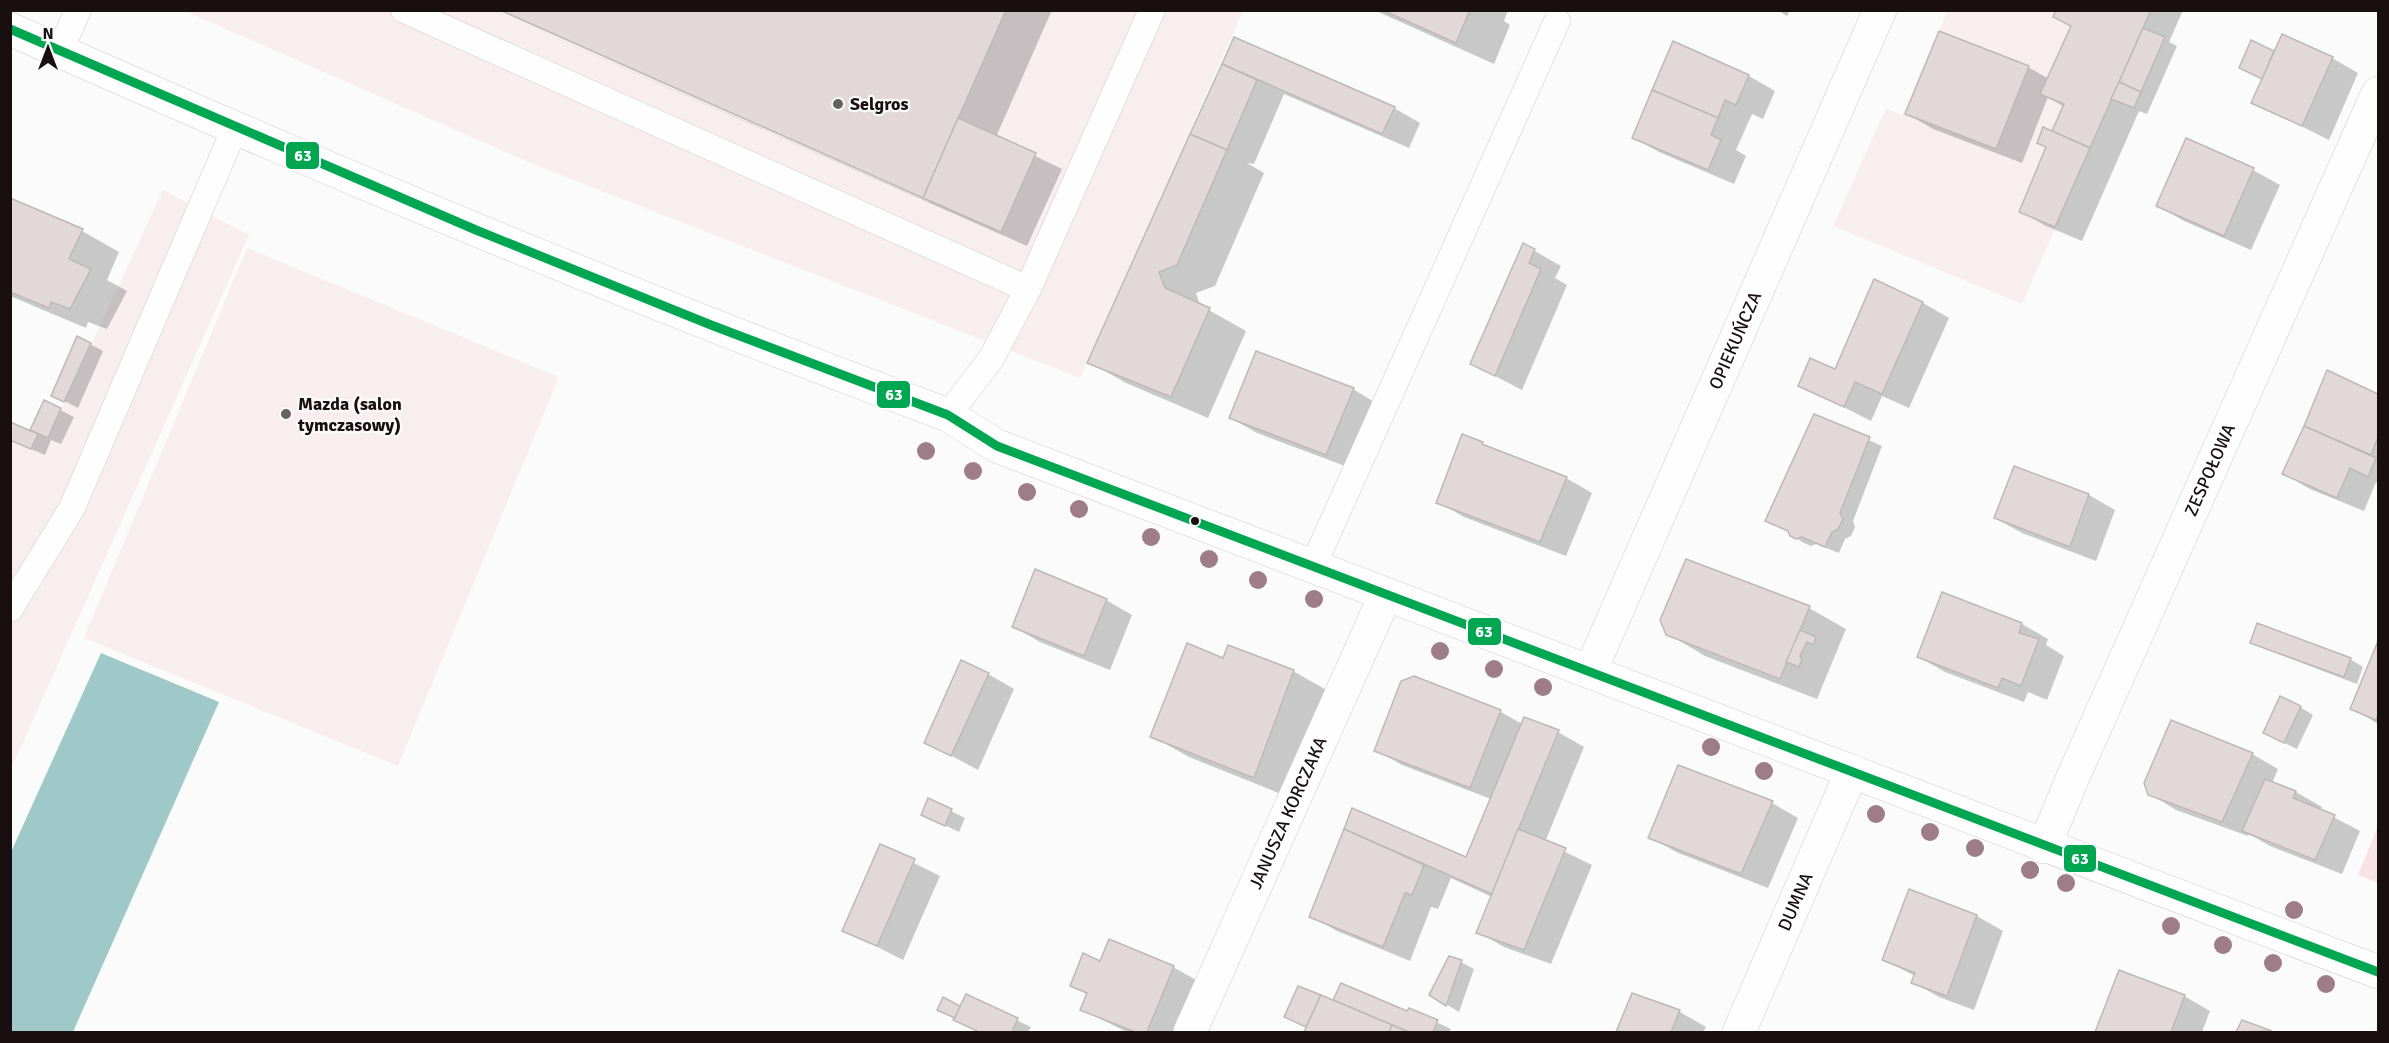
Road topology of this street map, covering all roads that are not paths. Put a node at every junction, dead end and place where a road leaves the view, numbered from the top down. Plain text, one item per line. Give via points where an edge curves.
1 (78, 10) edge
2 (404, 10) edge
3 (1152, 10) edge
4 (1880, 10) edge
5 (1557, 21) dead end
6 (10, 29) edge
7 (60, 51) junction
8 (2379, 93) edge
9 (235, 128) junction
10 (1028, 289) junction
11 (948, 415) junction
12 (1314, 566) junction
13 (1386, 594) junction
14 (10, 609) edge
15 (1590, 672) junction
16 (1852, 771) junction
17 (2044, 847) junction
18 (2379, 972) edge
19 (1190, 1032) edge
20 (1739, 1032) edge

1 - 7 lane
2 - 10 lane
3 - 10 lane
4 - 15 street, OPIEKUŃCZA
5 - 12 lane
6 - 7 street
7 - 9 street
8 - 17 street, ZESPOŁOWA
9 - 11 street via 482,233
9 - 14 lane via 72,508
10 - 11 lane via 991,359
11 - 12 street via 997,446
12 - 13 street
13 - 15 street
13 - 19 street, JANUSZA KORCZAKA
15 - 16 street
16 - 17 street
16 - 20 street, DUMNA
17 - 18 street

